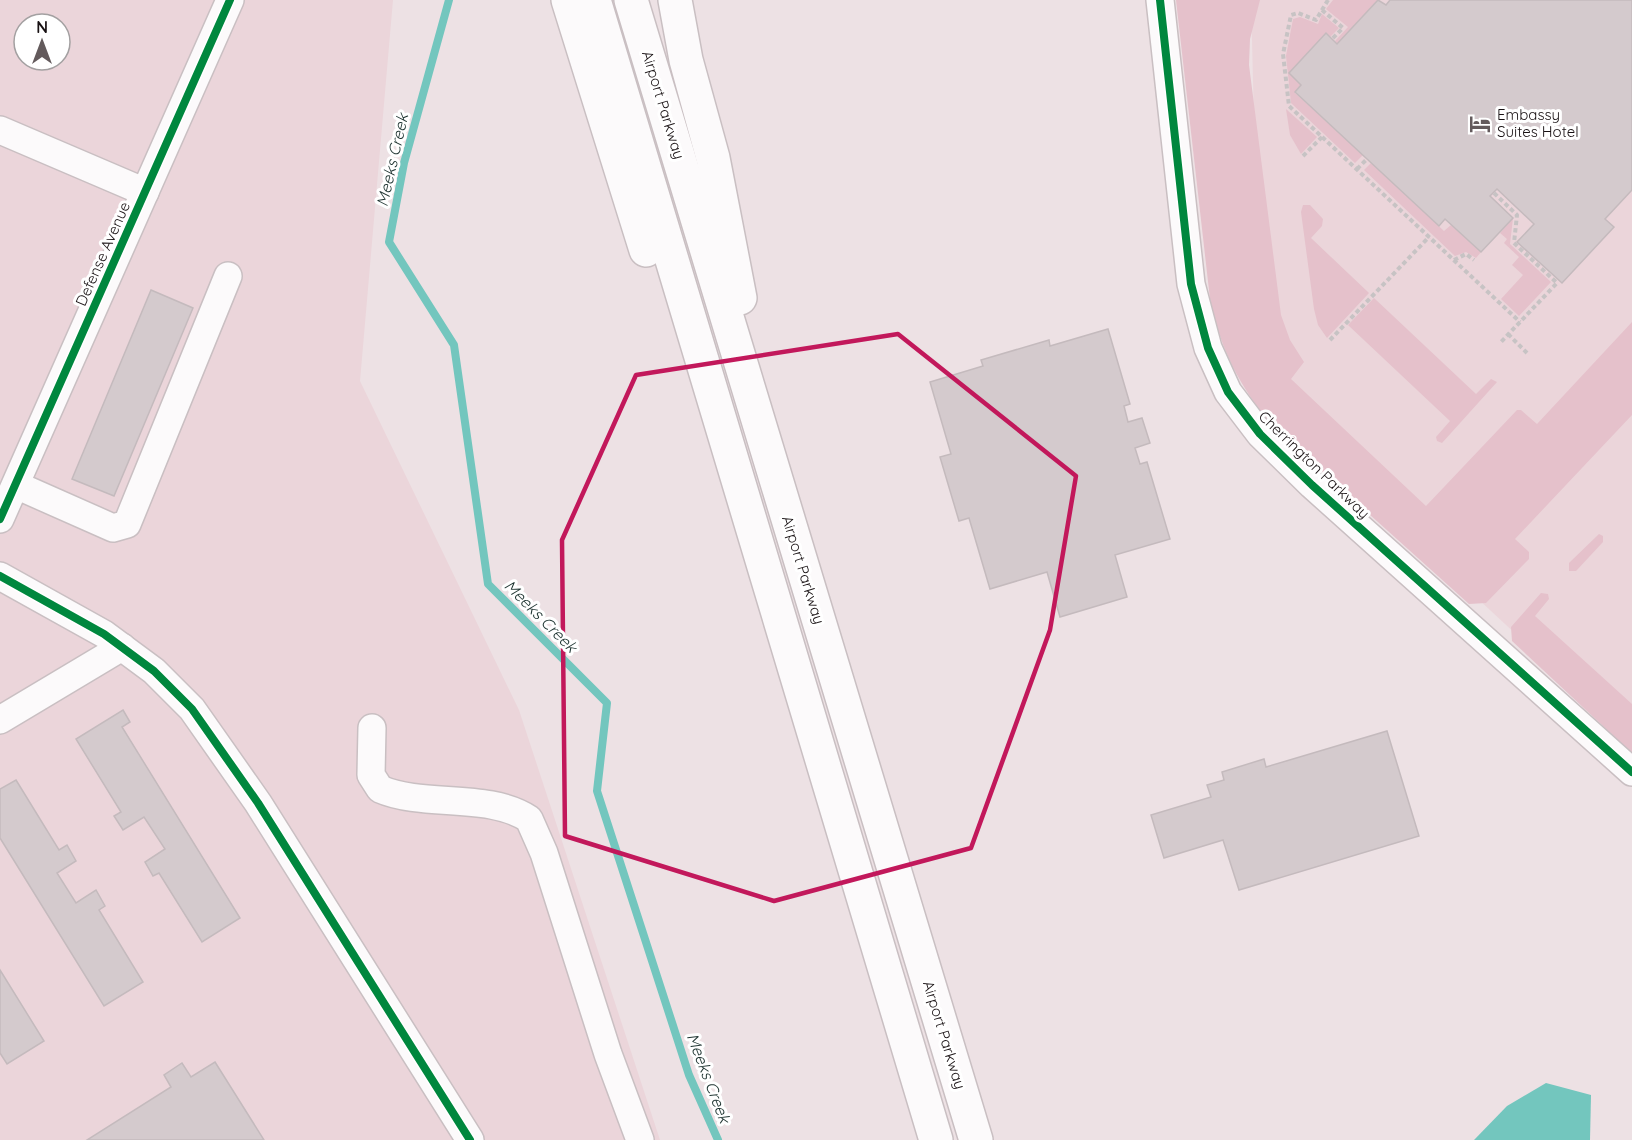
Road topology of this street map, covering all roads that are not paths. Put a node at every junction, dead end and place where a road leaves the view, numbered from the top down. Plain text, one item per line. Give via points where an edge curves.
1 (230, 0) edge
2 (568, 0) edge
3 (594, 0) edge
4 (631, 0) edge
5 (675, 0) edge
6 (1160, 0) edge
7 (0, 130) edge
8 (145, 192) junction
9 (228, 276) dead end
10 (775, 476) junction
11 (16, 485) junction
12 (0, 519) edge
13 (0, 576) edge
14 (122, 647) junction
15 (0, 720) edge
16 (372, 728) dead end
17 (1632, 772) edge
18 (901, 1020) junction
19 (470, 1140) edge
20 (640, 1140) edge
21 (936, 1140) edge
22 (976, 1140) edge

1 - 8 street, Defense Avenue
2 - 18 highway via 630,202
3 - 18 highway
4 - 10 highway, Airport Parkway
5 - 10 highway via 686,60 713,158
6 - 17 street, Cherrington Parkway via 1191,284 1208,348 1228,392 1260,434 1312,485
7 - 8 street
8 - 11 street, Defense Avenue
9 - 11 street via 127,524 112,528
10 - 22 highway, Airport Parkway
11 - 12 street, Defense Avenue
13 - 14 street
14 - 15 street
14 - 19 street via 177,692 209,730
16 - 20 street via 370,776 380,789 411,797 505,808 529,819 544,853 608,1054
18 - 21 highway

